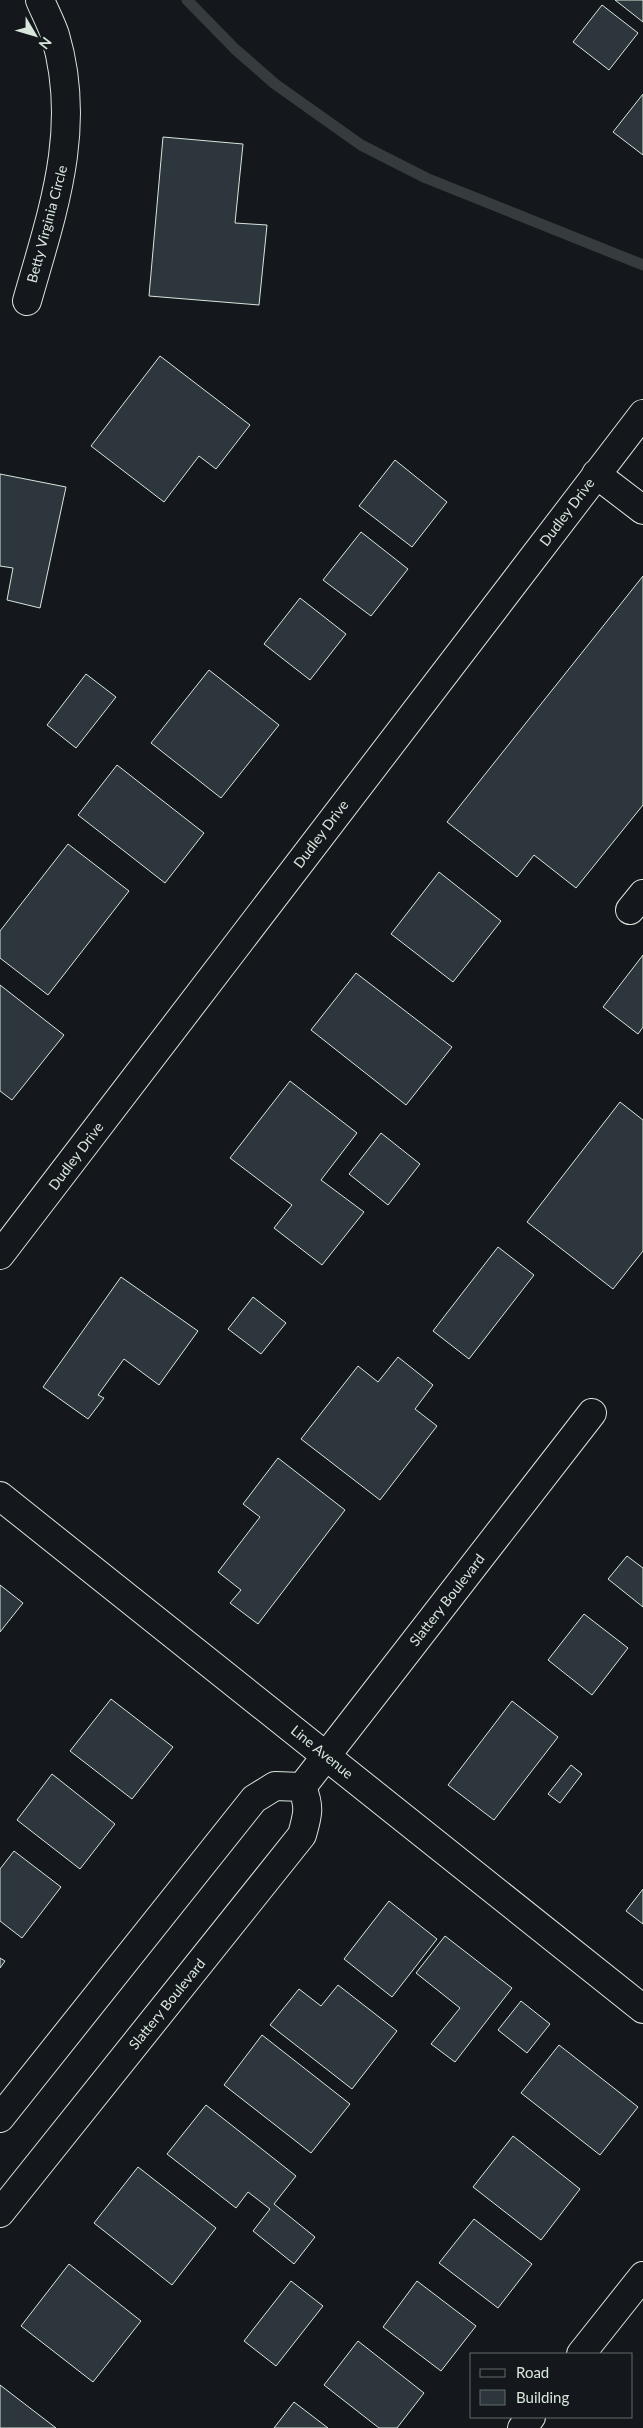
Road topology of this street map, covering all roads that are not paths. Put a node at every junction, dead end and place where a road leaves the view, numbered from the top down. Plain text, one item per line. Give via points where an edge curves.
1 (40, 0) edge
2 (26, 302) dead end
3 (643, 414) edge
4 (596, 474) junction
5 (643, 510) edge
6 (0, 1255) edge
7 (592, 1413) dead end
8 (0, 1496) edge
9 (326, 1755) junction
10 (302, 1786) junction
11 (643, 2009) edge
12 (0, 2118) edge
13 (0, 2212) edge
14 (643, 2276) edge
15 (582, 2353) edge
16 (530, 2418) edge
17 (522, 2428) edge

1 - 2 street, Betty Virginia Circle via 55,36 66,96 64,160
3 - 4 street, Dudley Drive
4 - 5 street
4 - 6 street, Dudley Drive
7 - 9 street, Slattery Boulevard
8 - 9 street, Line Avenue
9 - 10 street, Slattery Boulevard
9 - 11 street, Line Avenue
10 - 12 street via 275,1786 254,1799
10 - 13 street, Slattery Boulevard via 309,1811 302,1835
14 - 15 street
16 - 17 street

